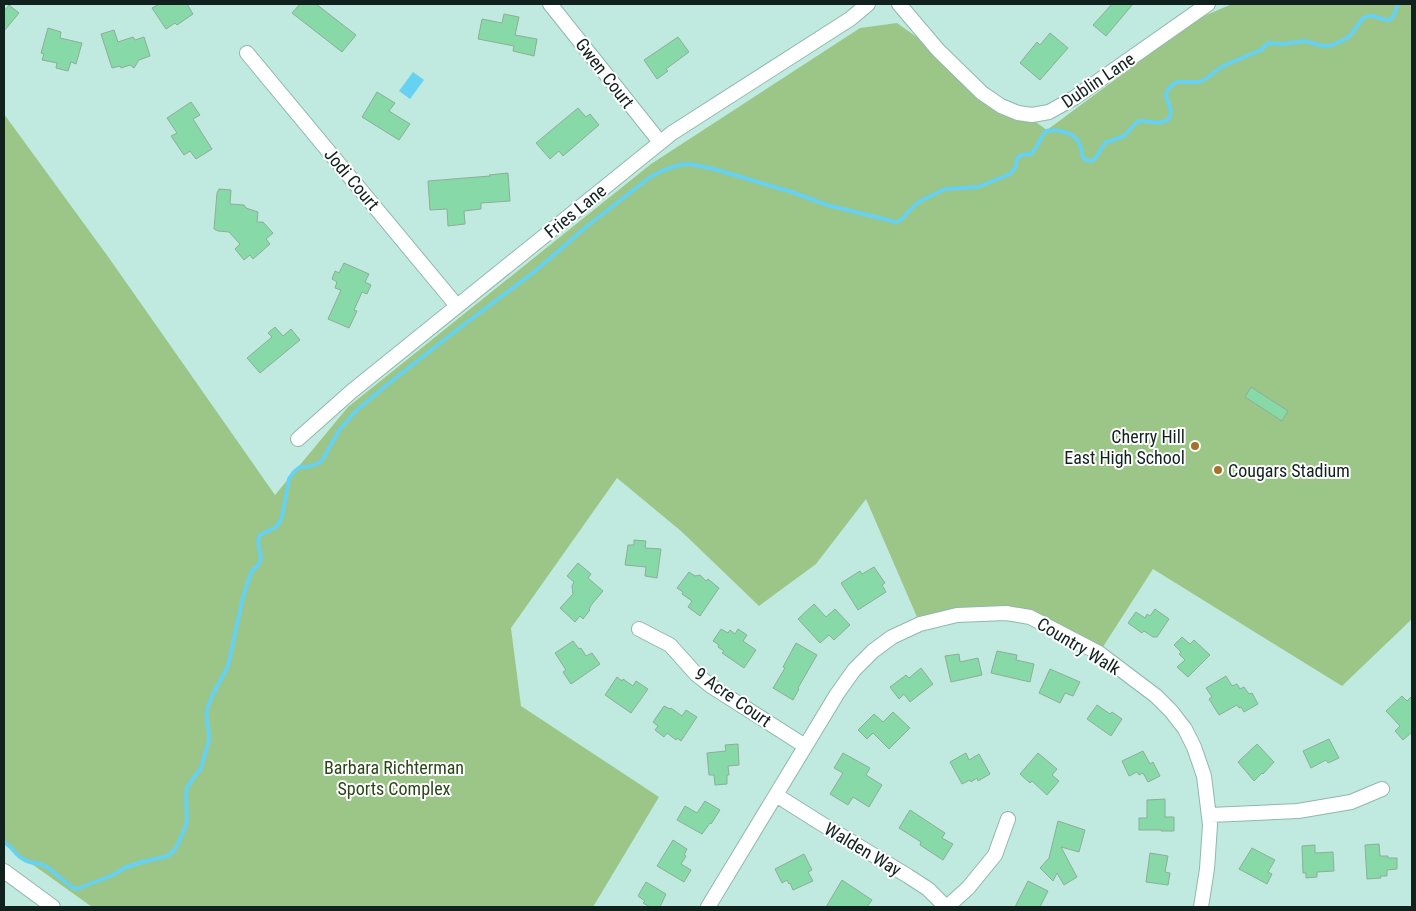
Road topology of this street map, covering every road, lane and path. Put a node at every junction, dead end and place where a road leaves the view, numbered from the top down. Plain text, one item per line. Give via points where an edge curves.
1 (550, 4) edge
2 (868, 4) edge
3 (899, 4) edge
4 (1208, 4) edge
5 (247, 52) dead end
6 (660, 142) junction
7 (457, 306) junction
8 (298, 440) dead end
9 (639, 629) dead end
10 (805, 746) junction
11 (1382, 789) dead end
12 (776, 795) junction
13 (1210, 816) junction
14 (1008, 820) dead end
15 (4, 871) edge
16 (53, 907) edge
17 (708, 907) edge
18 (947, 907) edge
19 (1201, 907) edge

1 - 6 street, Gwen Court
2 - 6 street, Fries Lane via 850,19
3 - 4 street, Dublin Lane via 938,50 982,93 1001,106 1032,115 1049,112 1074,98
5 - 7 street, Jodi Court
6 - 7 street, Fries Lane
7 - 8 street, Fries Lane
9 - 10 street, 9 Acre Court via 670,645 711,686
10 - 12 street, Country Walk
10 - 13 street, Country Walk via 854,670 892,637 920,624 957,615 1030,617 1099,653 1171,711 1194,747 1204,776
11 - 13 street via 1350,802 1298,811
12 - 17 street, Country Walk
12 - 18 street, Walden Way via 928,889
13 - 19 street, Country Walk
14 - 18 street via 995,855 968,888
15 - 16 street

